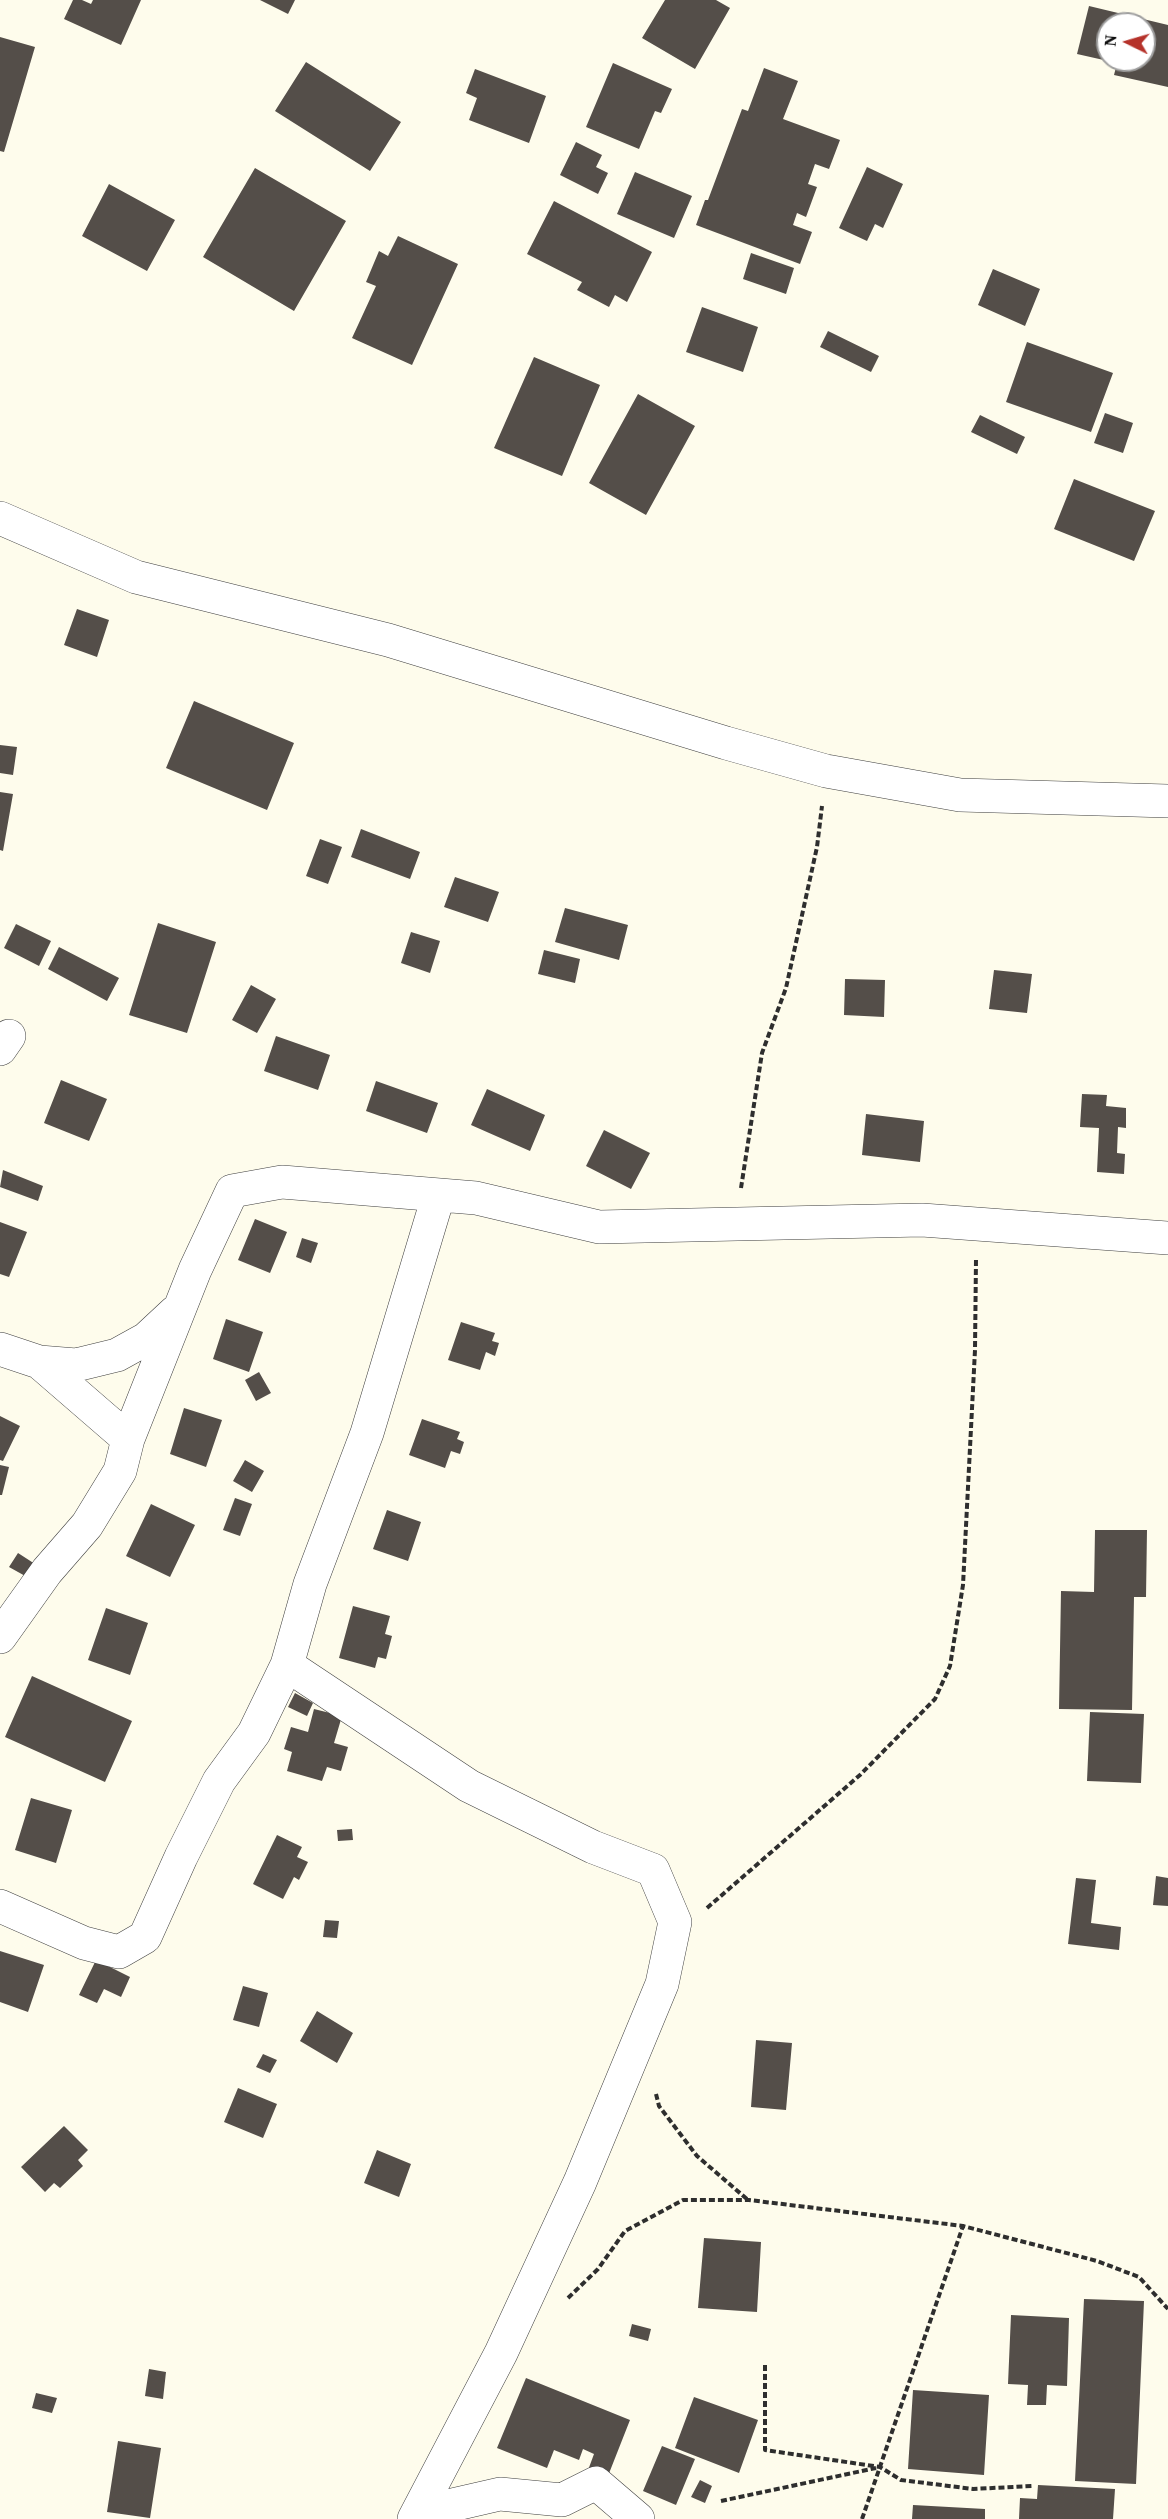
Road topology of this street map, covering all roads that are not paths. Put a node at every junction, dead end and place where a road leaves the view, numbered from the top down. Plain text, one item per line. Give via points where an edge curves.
1 (0, 518) edge
2 (1168, 801) edge
3 (438, 1197) junction
4 (1168, 1238) edge
5 (181, 1307) junction
6 (0, 1349) edge
7 (39, 1362) junction
8 (128, 1439) junction
9 (0, 1637) edge
10 (286, 1665) junction
11 (0, 1906) edge
12 (559, 2509) edge
13 (416, 2516) edge
14 (638, 2519) edge

1 - 2 street via 136,577 388,640 826,771 960,795
3 - 4 street via 476,1198 599,1227 922,1220
3 - 5 street via 282,1182 232,1191
3 - 10 street via 367,1433 310,1584
5 - 7 street via 146,1339 117,1355 76,1365
5 - 8 street
6 - 7 street
7 - 8 street
8 - 9 street via 120,1471 87,1525 47,1571
10 - 11 street via 254,1734 219,1781 145,1937 118,1952 84,1943
10 - 13 street via 468,1786 593,1847 653,1870 675,1922 662,1984 580,2182 501,2353
12 - 13 street via 500,2494
12 - 14 street via 596,2483

